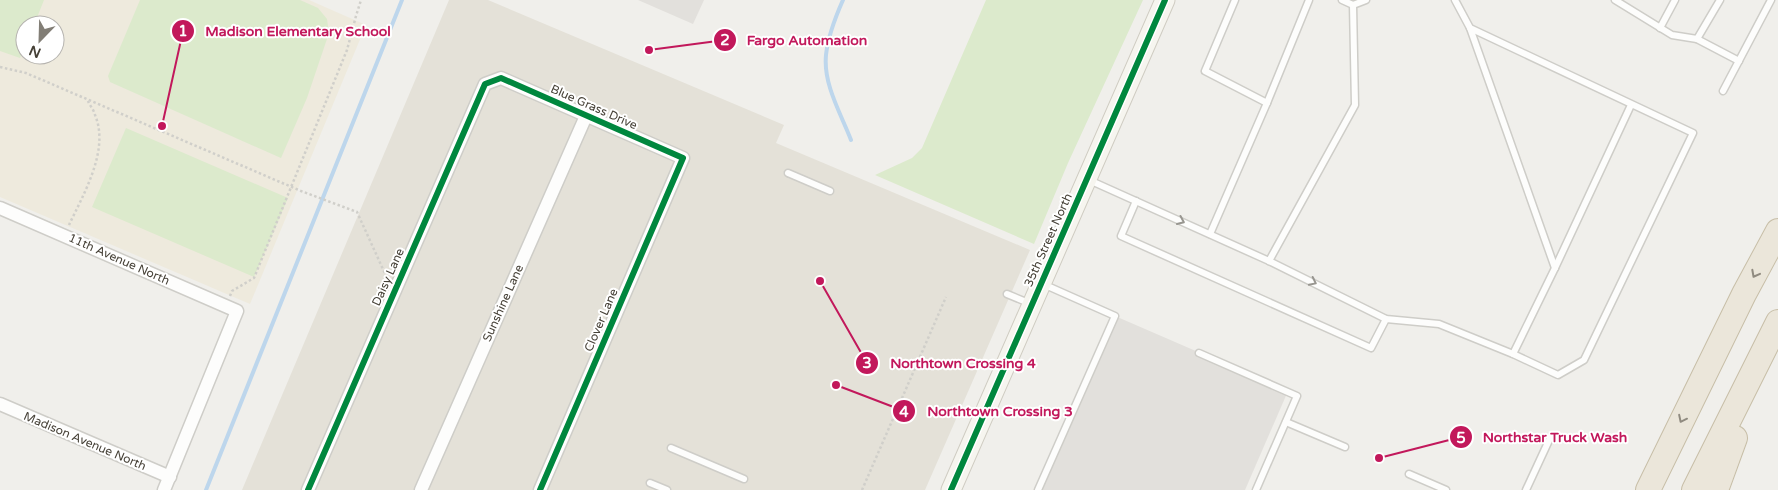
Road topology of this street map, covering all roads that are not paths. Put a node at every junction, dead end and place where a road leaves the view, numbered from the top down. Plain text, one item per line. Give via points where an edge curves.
1 (1165, 0) edge
2 (1235, 0) edge
3 (1309, 0) edge
4 (1342, 0) edge
5 (1366, 0) edge
6 (1455, 0) edge
7 (1615, 0) edge
8 (1675, 0) edge
9 (1720, 0) edge
10 (1771, 0) edge
11 (1353, 6) junction
12 (1470, 28) junction
13 (1660, 28) junction
14 (1697, 40) junction
15 (1739, 61) junction
16 (496, 80) joint
17 (1723, 91) dead end
18 (1267, 103) junction
19 (1631, 105) junction
20 (586, 116) junction
21 (683, 158) joint
22 (788, 172) dead end
23 (1087, 180) junction
24 (830, 191) dead end
25 (1136, 201) junction
26 (0, 208) edge
27 (1778, 231) edge
28 (1210, 234) junction
29 (1269, 260) junction
30 (1555, 268) junction
31 (1041, 283) junction
32 (1007, 294) dead end
33 (1032, 304) junction
34 (1386, 318) junction
35 (1778, 323) edge
36 (1199, 353) dead end
37 (1513, 354) junction
38 (0, 404) edge
39 (1286, 422) junction
40 (1551, 436) dead end
41 (1345, 447) dead end
42 (671, 448) dead end
43 (1409, 474) dead end
44 (170, 477) junction
45 (744, 479) dead end
46 (650, 483) dead end
47 (1649, 486) edge
48 (164, 490) edge
49 (308, 490) edge
50 (421, 490) edge
51 (540, 490) edge
52 (667, 490) edge
53 (951, 490) edge
54 (1038, 490) edge
55 (1256, 490) edge
56 (1446, 490) edge
57 (1526, 490) edge
58 (1694, 490) edge
59 (1716, 490) edge

1 - 23 street, 35th Street North
2 - 18 lane via 1205,71
3 - 18 lane
4 - 11 lane
5 - 11 lane
6 - 12 lane
7 - 13 lane
8 - 13 lane
9 - 14 lane
10 - 15 lane
11 - 29 lane via 1355,105
12 - 19 lane
12 - 30 lane
13 - 14 lane via 1672,35
14 - 15 lane
15 - 17 lane
16 - 20 street, Blue Grass Drive via 500,78
16 - 49 street, Daisy Lane via 485,84
18 - 28 lane
19 - 30 lane
19 - 37 lane via 1693,133 1584,360 1558,375
20 - 21 street, Blue Grass Drive
20 - 50 street, Sunshine Lane
21 - 51 street, Clover Lane
22 - 24 lane
23 - 25 lane
23 - 31 street, 35th Street North
25 -> 28 lane
25 - 34 lane via 1121,236 1371,348
26 - 44 street, 11th Avenue North via 231,309
27 -> 47 highway
28 - 29 lane
29 -> 34 lane
30 - 37 lane
31 - 33 street, 35th Street North
31 - 54 lane via 1115,316
32 - 33 lane
33 - 53 street, 35th Street North
34 - 37 lane via 1439,324
35 - 58 highway
35 - 59 highway
36 - 39 lane via 1297,396
38 - 44 street, Madison Avenue North
39 - 41 lane
39 - 55 lane
40 - 57 lane
42 - 45 lane
43 - 56 lane
44 - 48 street
46 - 52 lane

